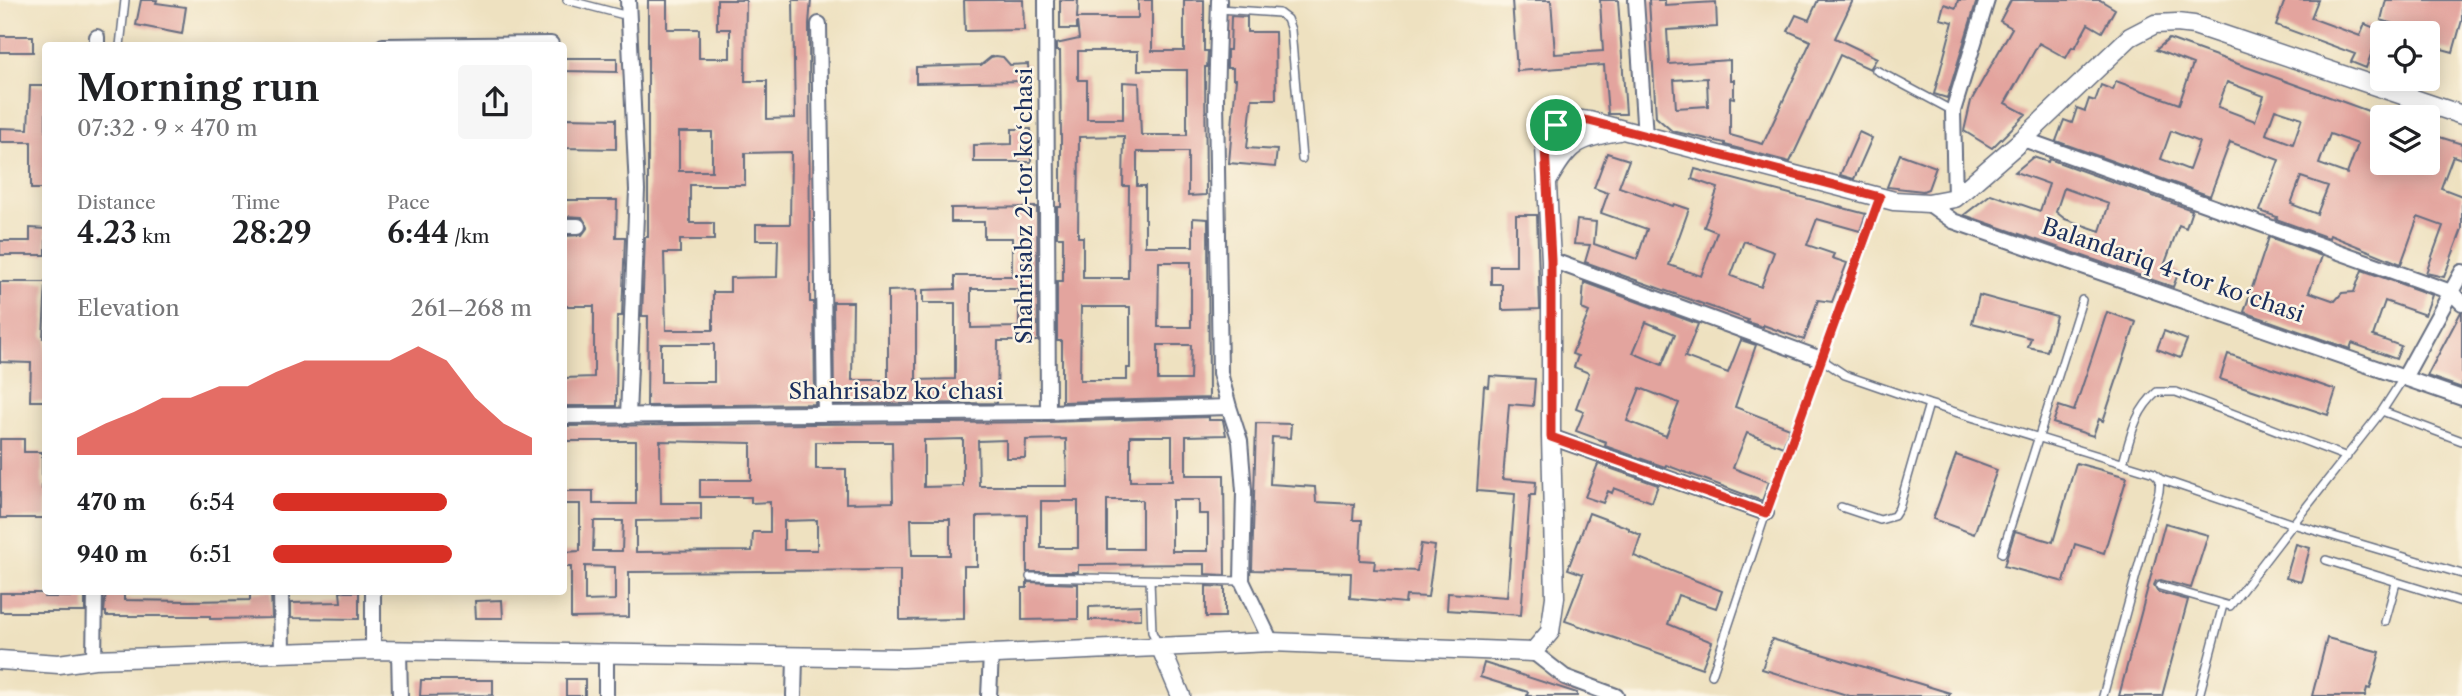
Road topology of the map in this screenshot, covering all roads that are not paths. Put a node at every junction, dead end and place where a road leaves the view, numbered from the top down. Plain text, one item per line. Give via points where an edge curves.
1 (125, 0) edge
2 (567, 0) edge
3 (628, 0) edge
4 (1046, 0) edge
5 (1636, 0) edge
6 (1987, 3) edge
7 (1219, 4) edge
8 (628, 16) junction
9 (819, 24) dead end
10 (120, 42) edge
11 (1876, 70) dead end
12 (1954, 111) junction
13 (2462, 115) edge
14 (1622, 130) junction
15 (1645, 137) junction
16 (2023, 139) junction
17 (1302, 159) dead end
18 (1547, 182) junction
19 (1880, 197) junction
20 (1955, 198) junction
21 (1928, 203) junction
22 (1551, 260) junction
23 (2462, 272) edge
24 (2457, 298) edge
25 (2082, 300) dead end
26 (1821, 359) junction
27 (2405, 376) junction
28 (2462, 398) edge
29 (1929, 404) junction
30 (1229, 407) junction
31 (2382, 411) junction
32 (1048, 412) junction
33 (825, 414) junction
34 (567, 416) edge
35 (628, 416) junction
36 (1551, 437) junction
37 (2039, 437) junction
38 (2462, 441) edge
39 (2347, 457) junction
40 (2123, 463) junction
41 (2160, 479) junction
42 (1841, 507) dead end
43 (1766, 513) junction
44 (2293, 524) junction
45 (2002, 553) dead end
46 (2326, 560) dead end
47 (2462, 574) edge
48 (1030, 577) dead end
49 (1150, 580) junction
50 (1242, 580) junction
51 (2396, 583) junction
52 (2160, 586) dead end
53 (95, 595) edge
54 (281, 595) edge
55 (373, 595) edge
56 (2462, 602) edge
57 (2223, 605) junction
58 (2385, 622) dead end
59 (1271, 642) junction
60 (1160, 646) junction
61 (373, 650) junction
62 (399, 651) junction
63 (282, 652) junction
64 (1533, 652) junction
65 (606, 654) junction
66 (991, 654) junction
67 (794, 657) junction
68 (94, 659) junction
69 (0, 660) edge
70 (1712, 675) dead end
71 (400, 696) edge
72 (606, 696) edge
73 (794, 696) edge
74 (989, 696) edge
75 (1181, 696) edge
76 (1616, 696) edge
77 (2103, 696) edge
78 (2199, 696) edge

1 - 10 lane
2 - 8 lane
3 - 8 street
4 - 32 street, Shahrisabz 2-tor koʻchasi
5 - 15 street
6 - 12 street
7 - 17 lane via 1279,13 1287,19
7 - 30 street via 1220,373
8 - 35 street via 637,190
9 - 33 street
11 - 12 lane
12 - 20 street
13 - 16 street via 2194,25 2155,24 2130,37
14 - 15 street, Balandariq 4-tor koʻchasi
14 - 18 street via 1577,143 1563,154
14 - 18 street, Balandariq 4-tor koʻchasi via 1572,118 1556,125 1545,147
15 - 19 street, Balandariq 4-tor koʻchasi
16 - 20 street
16 - 24 street
18 - 22 street, Balandariq 4-tor koʻchasi
19 - 21 street, Balandariq 4-tor koʻchasi
19 - 26 lane
20 - 21 street, Balandariq 4-tor koʻchasi
21 - 27 street, Balandariq 4-tor koʻchasi via 1954,221
22 - 26 street
22 - 36 street, Balandariq 4-tor koʻchasi
23 - 24 street
24 - 27 street
25 - 37 lane
26 - 29 lane via 1845,375
26 - 43 lane
27 - 28 street, Balandariq 4-tor koʻchasi
27 - 31 lane
29 - 37 lane
29 - 42 lane via 1894,516 1880,520
30 - 32 street, Shahrisabz koʻchasi
30 - 50 street via 1240,441 1244,491
31 - 38 lane
31 - 39 lane
32 - 33 street, Shahrisabz koʻchasi
33 - 35 street, Shahrisabz koʻchasi
34 - 35 street, Shahrisabz koʻchasi
36 - 43 street
36 - 64 street, Balandariq 4-tor koʻchasi via 1555,597 1550,632
37 - 40 lane
37 - 45 lane
39 - 40 lane via 2176,392 2157,392 2136,417
39 - 44 lane
40 - 41 lane
41 - 44 lane
41 - 77 lane
43 - 70 lane
44 - 47 lane
44 - 57 lane via 2236,601
46 - 51 lane
48 - 49 lane
49 - 50 lane
49 - 60 lane via 1152,632
50 - 59 street
51 - 56 lane
51 - 58 lane
52 - 57 lane
53 - 68 street
54 - 63 street
55 - 61 street
57 - 78 lane
59 - 60 street
59 - 64 street
60 - 66 street
60 - 75 street
61 - 62 street
61 - 63 street
62 - 65 street
62 - 71 street
63 - 68 street
64 - 76 street via 1565,677
65 - 67 street
65 - 72 street
66 - 67 street
66 - 74 street
67 - 73 street
68 - 69 street via 59,664

